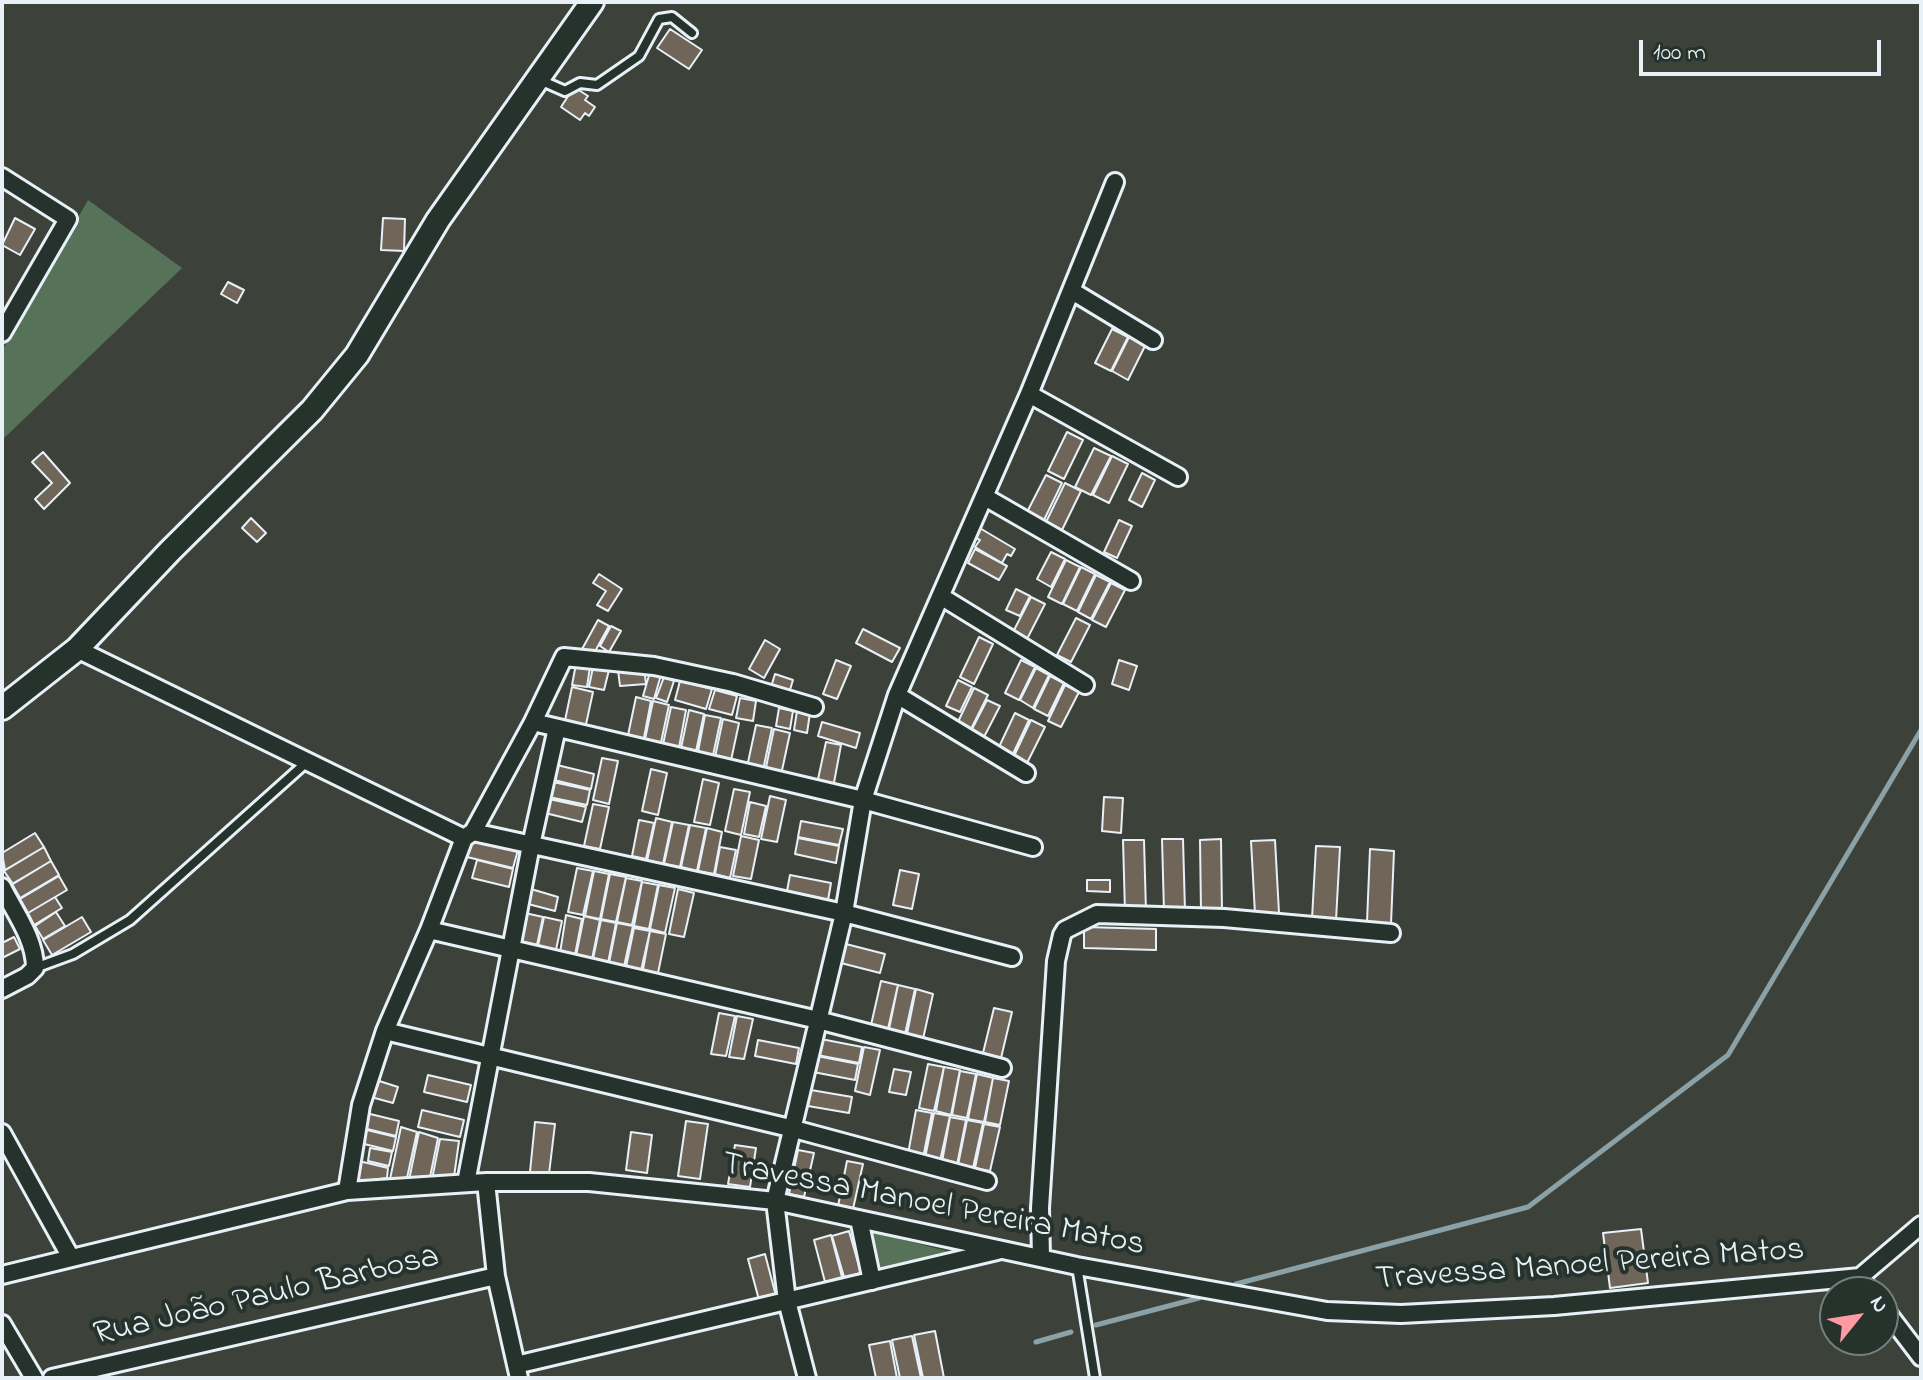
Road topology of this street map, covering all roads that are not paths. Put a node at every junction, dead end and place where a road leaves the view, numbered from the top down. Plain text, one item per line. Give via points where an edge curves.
1 (592, 2) edge
2 (692, 33) dead end
3 (536, 78) junction
4 (2, 177) edge
5 (1115, 182) dead end
6 (1072, 291) junction
7 (2, 333) edge
8 (1153, 340) dead end
9 (1029, 394) junction
10 (1178, 477) dead end
11 (985, 497) junction
12 (1131, 581) dead end
13 (942, 597) junction
14 (77, 649) junction
15 (1085, 685) dead end
16 (897, 695) junction
17 (814, 707) dead end
18 (2, 708) edge
19 (533, 722) junction
20 (557, 728) junction
21 (308, 760) junction
22 (1026, 773) dead end
23 (863, 800) junction
24 (469, 835) junction
25 (531, 845) junction
26 (1033, 847) dead end
27 (2, 887) edge
28 (844, 913) junction
29 (429, 930) junction
30 (1391, 933) dead end
31 (511, 951) junction
32 (1012, 957) dead end
33 (35, 968) junction
34 (2, 989) edge
35 (818, 1020) junction
36 (385, 1031) junction
37 (489, 1057) junction
38 (1002, 1068) dead end
39 (794, 1129) junction
40 (2, 1133) edge
41 (987, 1181) dead end
42 (486, 1182) junction
43 (466, 1183) junction
44 (347, 1191) junction
45 (775, 1201) junction
46 (859, 1219) junction
47 (1921, 1225) edge
48 (1004, 1250) junction
49 (70, 1256) junction
50 (1041, 1258) junction
51 (1077, 1266) junction
52 (2, 1275) edge
53 (496, 1276) junction
54 (1861, 1276) edge
55 (872, 1281) junction
56 (1819, 1281) edge
57 (787, 1301) junction
58 (2, 1324) edge
59 (1899, 1328) edge
60 (1921, 1357) edge
61 (517, 1372) edge
62 (34, 1378) edge
63 (52, 1378) edge
64 (807, 1378) edge
65 (1095, 1378) edge

1 - 3 street
2 - 3 lane via 672,17 659,19 639,56 597,85 580,83 565,91
3 - 14 street via 438,220 357,355 312,410
4 - 7 street via 68,219
5 - 6 street
6 - 8 street
6 - 9 street
9 - 10 street
9 - 11 street
11 - 12 street
11 - 13 street
13 - 15 street
13 - 16 street
14 - 18 street
14 - 21 street
16 - 22 street
16 - 23 street
17 - 19 street via 654,666 564,657
19 - 20 street
19 - 24 street
20 - 23 street
20 - 25 street
21 - 24 street
21 - 33 lane via 130,920 73,954
23 - 26 street
23 - 28 street
24 - 25 street
24 - 29 street
25 - 28 street
25 - 31 street
27 - 33 street via 30,940
28 - 32 street
28 - 35 street
29 - 31 street
29 - 36 street
30 - 50 street via 1224,918 1097,914 1065,930 1055,976
31 - 35 street
31 - 37 street
33 - 34 street
35 - 38 street
35 - 39 street
36 - 37 street
36 - 44 street via 361,1105
37 - 39 street
37 - 43 street
39 - 41 street
39 - 45 street
40 - 49 street
42 - 43 street, Travessa Manoel Pereira Matos
42 - 45 street, Travessa Manoel Pereira Matos via 589,1182
42 - 53 street
43 - 44 street, Travessa Manoel Pereira Matos
44 - 49 street, Travessa Manoel Pereira Matos
45 - 46 street, Travessa Manoel Pereira Matos
45 - 57 street
46 - 48 street, Travessa Manoel Pereira Matos
46 - 55 street
47 - 54 street
48 - 50 street, Travessa Manoel Pereira Matos
48 - 55 street
49 - 52 street, Travessa Manoel Pereira Matos
50 - 51 street, Travessa Manoel Pereira Matos
51 - 56 street, Travessa Manoel Pereira Matos via 1327,1311 1401,1314 1554,1306
51 - 65 lane
53 - 61 street
53 - 63 street, Rua João Paulo Barbosa
55 - 57 street
57 - 61 street
57 - 64 street
58 - 62 street
59 - 60 street

